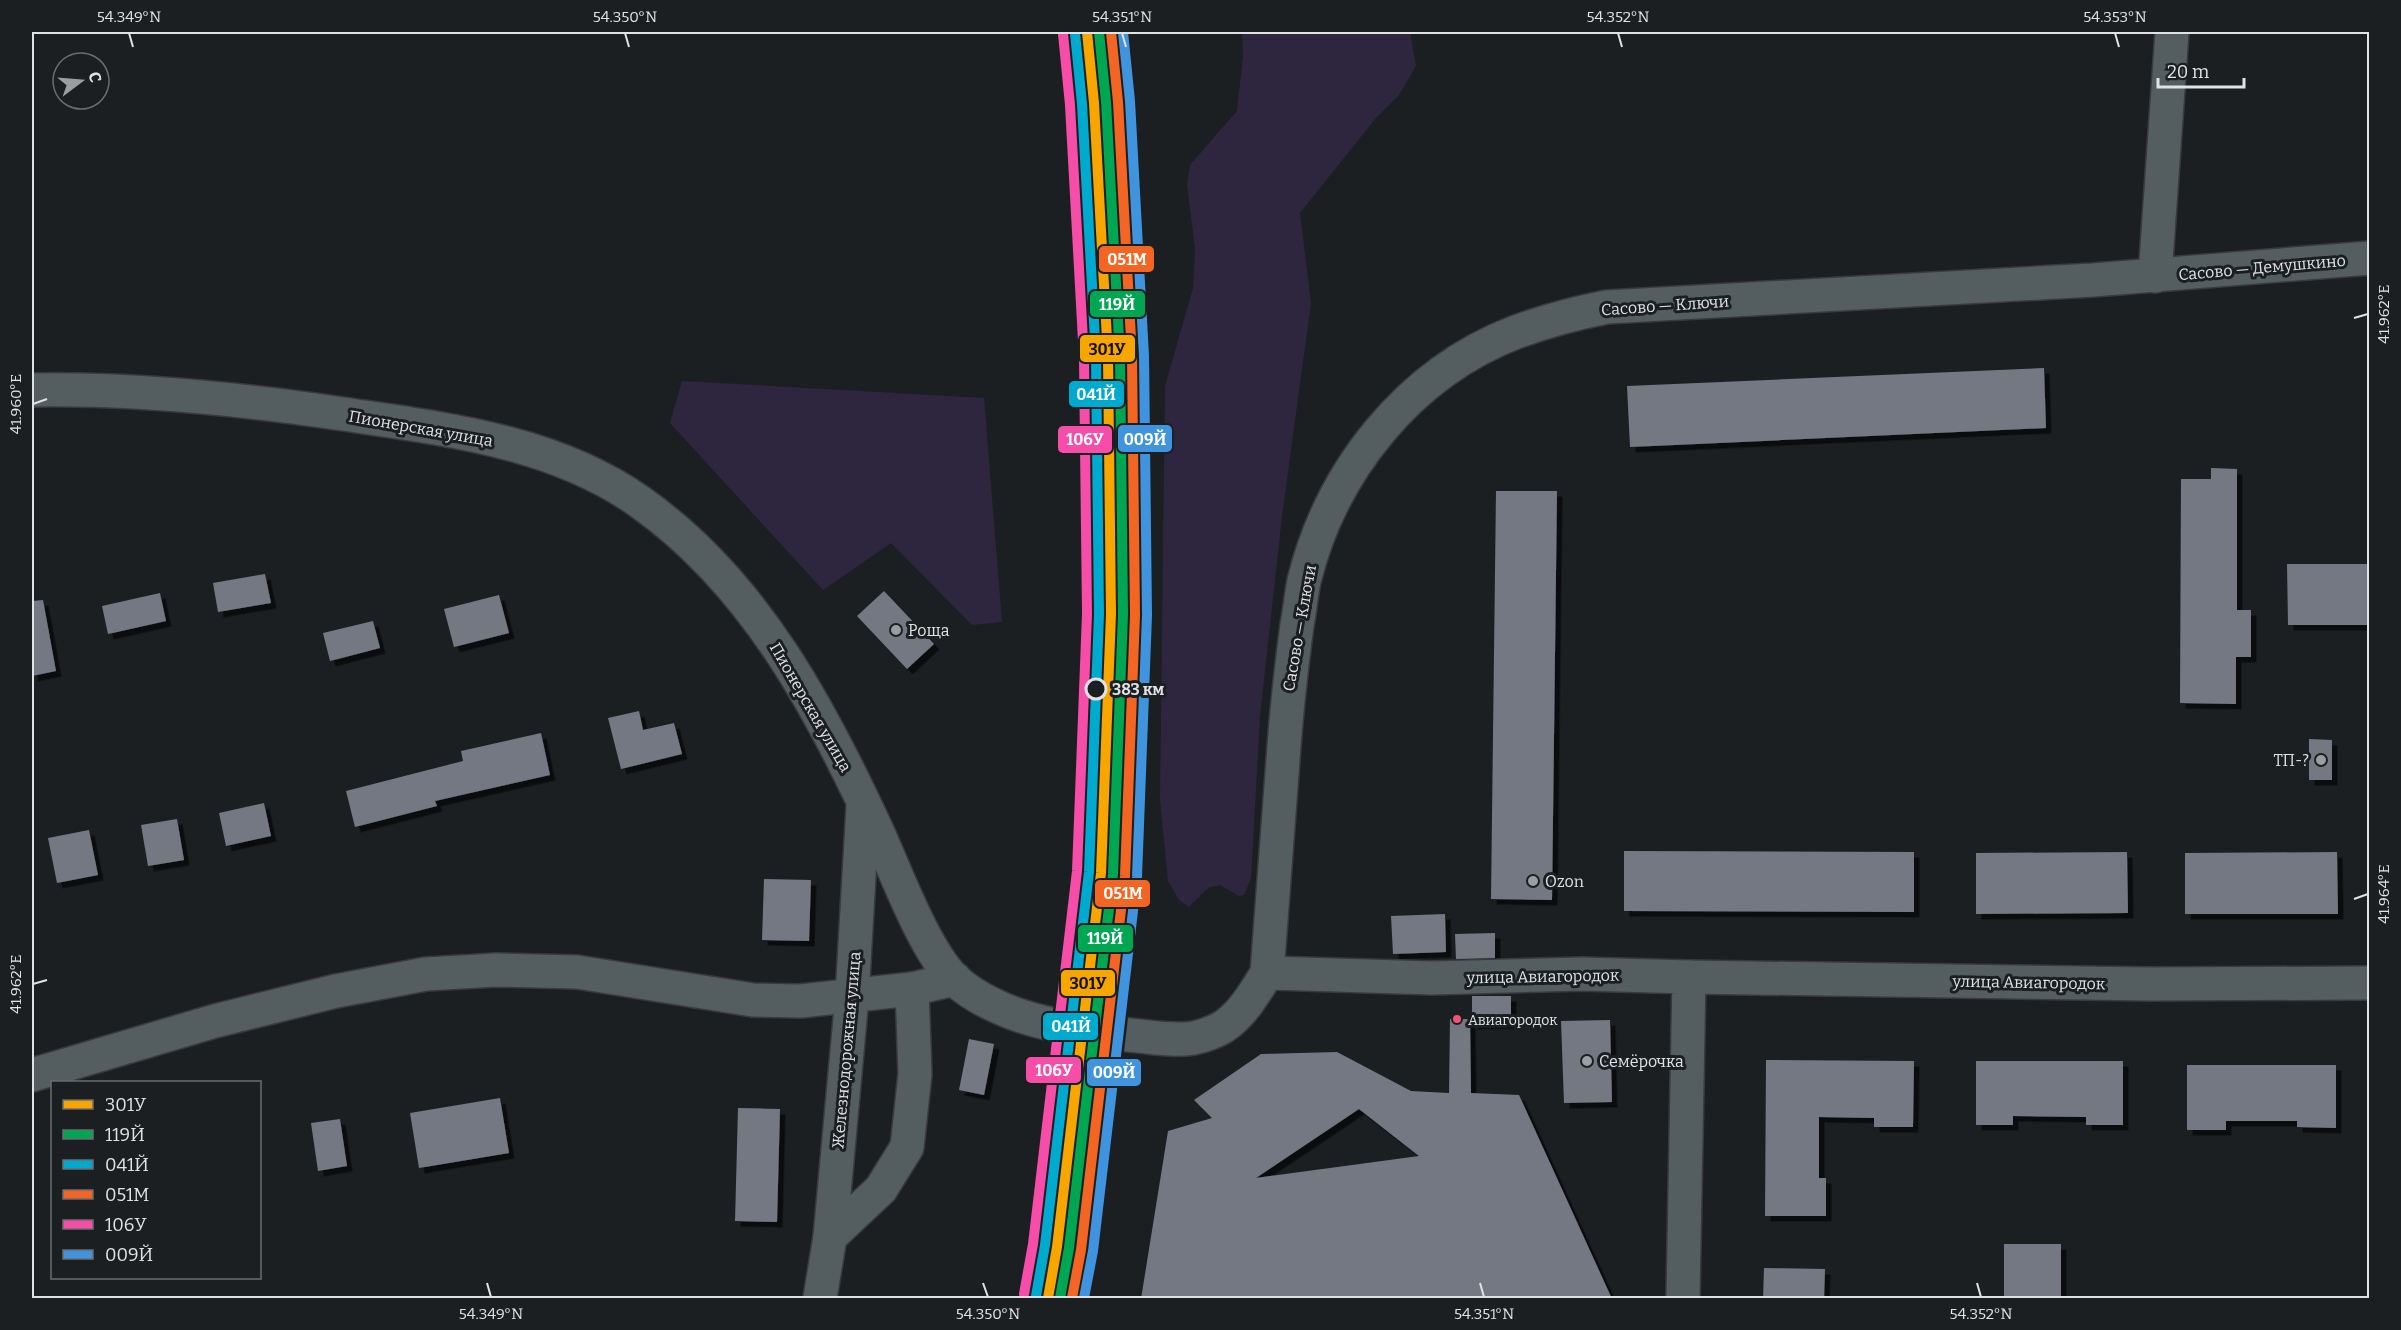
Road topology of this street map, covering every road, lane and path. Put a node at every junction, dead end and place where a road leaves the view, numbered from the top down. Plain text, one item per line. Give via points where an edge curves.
1 (2172, 32) edge
2 (2370, 258) edge
3 (2155, 276) junction
4 (32, 390) edge
5 (863, 801) junction
6 (1267, 972) junction
7 (1689, 977) junction
8 (955, 979) junction
9 (2370, 983) edge
10 (912, 989) junction
11 (852, 997) junction
12 (32, 1075) edge
13 (830, 1237) junction
14 (820, 1299) edge
15 (1683, 1299) edge

1 - 3 street
2 - 3 street, Сасово — Демушкино
3 - 6 street, Сасово — Ключи via 1607,307 1514,332 1479,349 1418,392 1390,418 1341,486 1320,530 1304,582 1288,685
4 - 5 street, Пионерская улица via 80,389 237,399 420,425 485,436 595,475 684,537 724,576 786,660
5 - 8 street, Пионерская улица via 922,928
5 - 11 street, Железнодорожная улица
6 - 7 street, улица Авиагородок via 1432,978 1582,974
6 - 8 street, Пионерская улица via 1242,1011 1222,1028 1195,1038 1115,1034 1046,1022 997,1007
7 - 9 street, улица Авиагородок
7 - 15 street
8 - 10 street
10 - 11 street
10 - 13 street via 915,1074 907,1147 881,1189
11 - 12 street via 753,1000 577,972 496,970 426,974 215,1021
11 - 13 street, Железнодорожная улица
13 - 14 street, Железнодорожная улица

